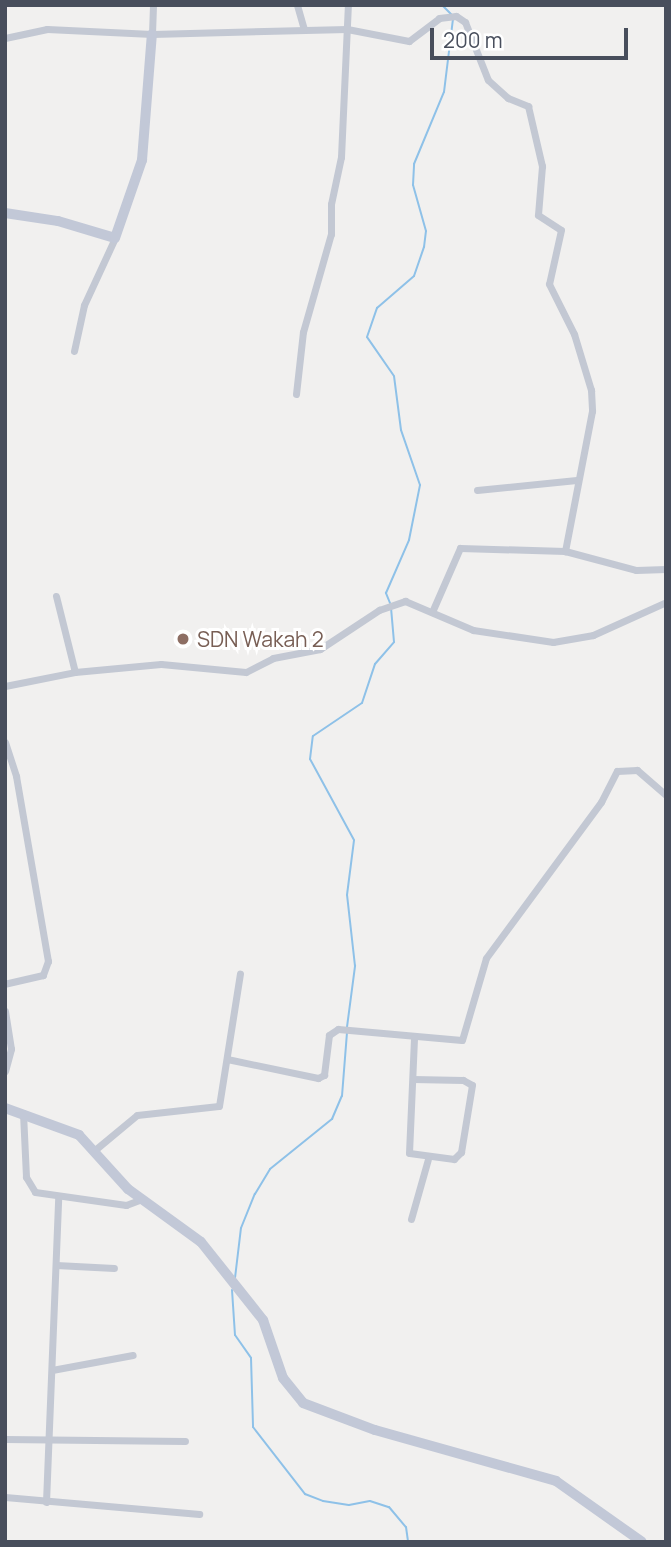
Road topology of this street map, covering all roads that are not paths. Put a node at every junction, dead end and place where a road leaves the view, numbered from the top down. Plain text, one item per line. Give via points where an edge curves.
1 (153, 5) edge
2 (297, 5) edge
3 (348, 5) edge
4 (346, 29) junction
5 (304, 30) junction
6 (152, 34) junction
7 (5, 38) edge
8 (5, 213) edge
9 (115, 238) junction
10 (74, 351) dead end
11 (296, 394) dead end
12 (576, 480) junction
13 (477, 489) dead end
14 (565, 551) junction
15 (666, 569) edge
16 (56, 596) dead end
17 (666, 602) edge
18 (432, 612) junction
19 (75, 672) junction
20 (5, 686) edge
21 (5, 742) edge
22 (666, 795) edge
23 (240, 974) dead end
24 (5, 984) edge
25 (5, 1011) edge
26 (414, 1037) junction
27 (227, 1059) junction
28 (5, 1071) edge
29 (413, 1079) junction
30 (5, 1108) edge
31 (23, 1113) junction
32 (96, 1149) junction
33 (428, 1159) junction
34 (58, 1198) junction
35 (142, 1199) junction
36 (411, 1219) dead end
37 (56, 1265) junction
38 (114, 1268) dead end
39 (133, 1355) dead end
40 (52, 1370) junction
41 (5, 1439) edge
42 (51, 1440) junction
43 (185, 1441) dead end
44 (5, 1497) edge
45 (46, 1502) junction
46 (200, 1514) dead end
47 (642, 1542) edge

1 - 6 street
2 - 5 street
3 - 4 street
4 - 5 street
4 - 11 street via 341,157 331,204 331,234 303,332
4 - 12 street via 408,41 432,21 452,16 465,22 488,79 508,98 527,106 542,166 538,215 561,227 549,284 574,334 592,401
5 - 6 street
6 - 7 street via 47,29
6 - 9 main road via 142,160
8 - 9 main road via 58,221
9 - 10 street via 84,305
12 - 13 street
12 - 14 street
14 - 15 street via 636,570
14 - 18 street via 460,548
16 - 19 street
17 - 18 street via 593,635 553,642 473,630
18 - 19 street via 414,602 394,603 320,649 273,659 246,672 161,664
19 - 20 street
21 - 24 street via 16,776 48,961 43,975
22 - 26 street via 637,770 617,771 581,832 519,908 486,958 463,1038
23 - 27 street
25 - 28 street via 11,1049
26 - 27 street via 334,1031 328,1039 324,1075 318,1078
26 - 29 street
27 - 32 street via 219,1106 137,1115
29 - 33 street via 409,1153
29 - 33 street via 441,1078 472,1085 457,1157
30 - 31 main road
31 - 32 main road via 74,1132
31 - 34 street via 27,1182 35,1192
32 - 35 main road via 119,1180
33 - 36 street
34 - 35 street via 126,1205
34 - 37 street
35 - 47 main road via 192,1234 246,1298 268,1329 283,1378 303,1403 375,1430 556,1482
37 - 38 street
37 - 40 street
39 - 40 street
40 - 42 street
41 - 42 street
42 - 43 street
42 - 45 street
44 - 45 street
45 - 46 street

